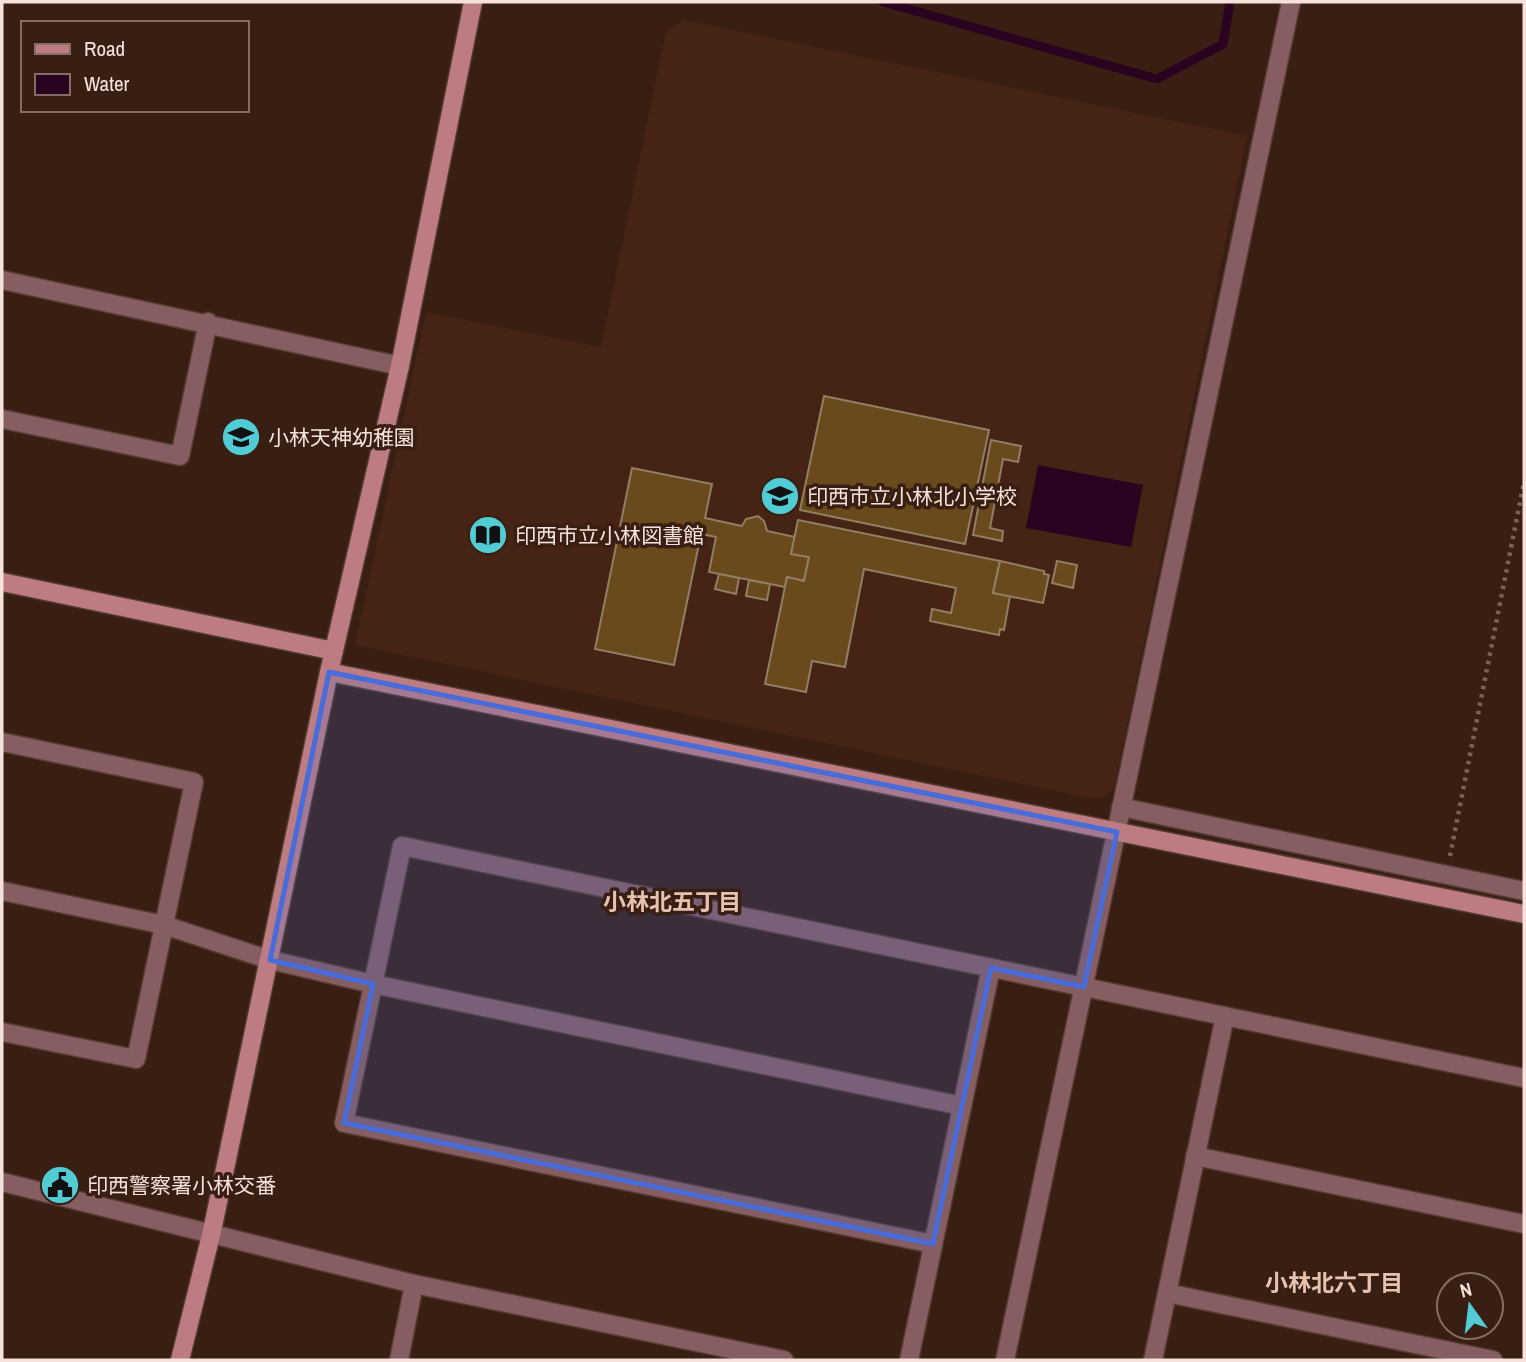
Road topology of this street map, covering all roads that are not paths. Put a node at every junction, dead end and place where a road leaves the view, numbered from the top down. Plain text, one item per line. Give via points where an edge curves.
1 (473, 2) edge
2 (1291, 2) edge
3 (2, 280) edge
4 (208, 322) junction
5 (400, 366) junction
6 (2, 419) edge
7 (2, 582) edge
8 (334, 651) junction
9 (329, 672) junction
10 (2, 742) edge
11 (1121, 807) junction
12 (1116, 832) junction
13 (2, 891) edge
14 (1524, 891) edge
15 (1524, 914) edge
16 (164, 925) junction
17 (270, 960) junction
18 (991, 968) junction
19 (373, 984) junction
20 (1084, 987) junction
21 (1225, 1016) junction
22 (2, 1032) edge
23 (1524, 1078) edge
24 (962, 1106) junction
25 (1195, 1156) junction
26 (2, 1182) edge
27 (1524, 1224) edge
28 (212, 1231) junction
29 (933, 1244) junction
30 (414, 1284) junction
31 (1167, 1293) junction
32 (180, 1360) edge
33 (399, 1360) edge
34 (784, 1360) edge
35 (909, 1360) edge
36 (1005, 1360) edge
37 (1153, 1360) edge
38 (1493, 1360) edge

1 - 5 street
2 - 11 street
3 - 4 street
4 - 5 street
4 - 6 street via 180,456
5 - 8 street
7 - 8 street
8 - 9 street
9 - 12 street
9 - 17 street
10 - 16 street via 194,782
11 - 12 street
11 - 14 street
12 - 15 street
12 - 20 street
13 - 16 street
16 - 17 street
16 - 22 street via 136,1059
17 - 19 street
17 - 28 street
18 - 19 street via 402,846
18 - 20 street
18 - 24 street
19 - 24 street
19 - 29 street via 344,1123
20 - 21 street
20 - 36 street
21 - 23 street
21 - 25 street
24 - 29 street
25 - 27 street
25 - 31 street
26 - 28 street
28 - 30 street
28 - 32 street
29 - 35 street
30 - 33 street
30 - 34 street
31 - 37 street
31 - 38 street

